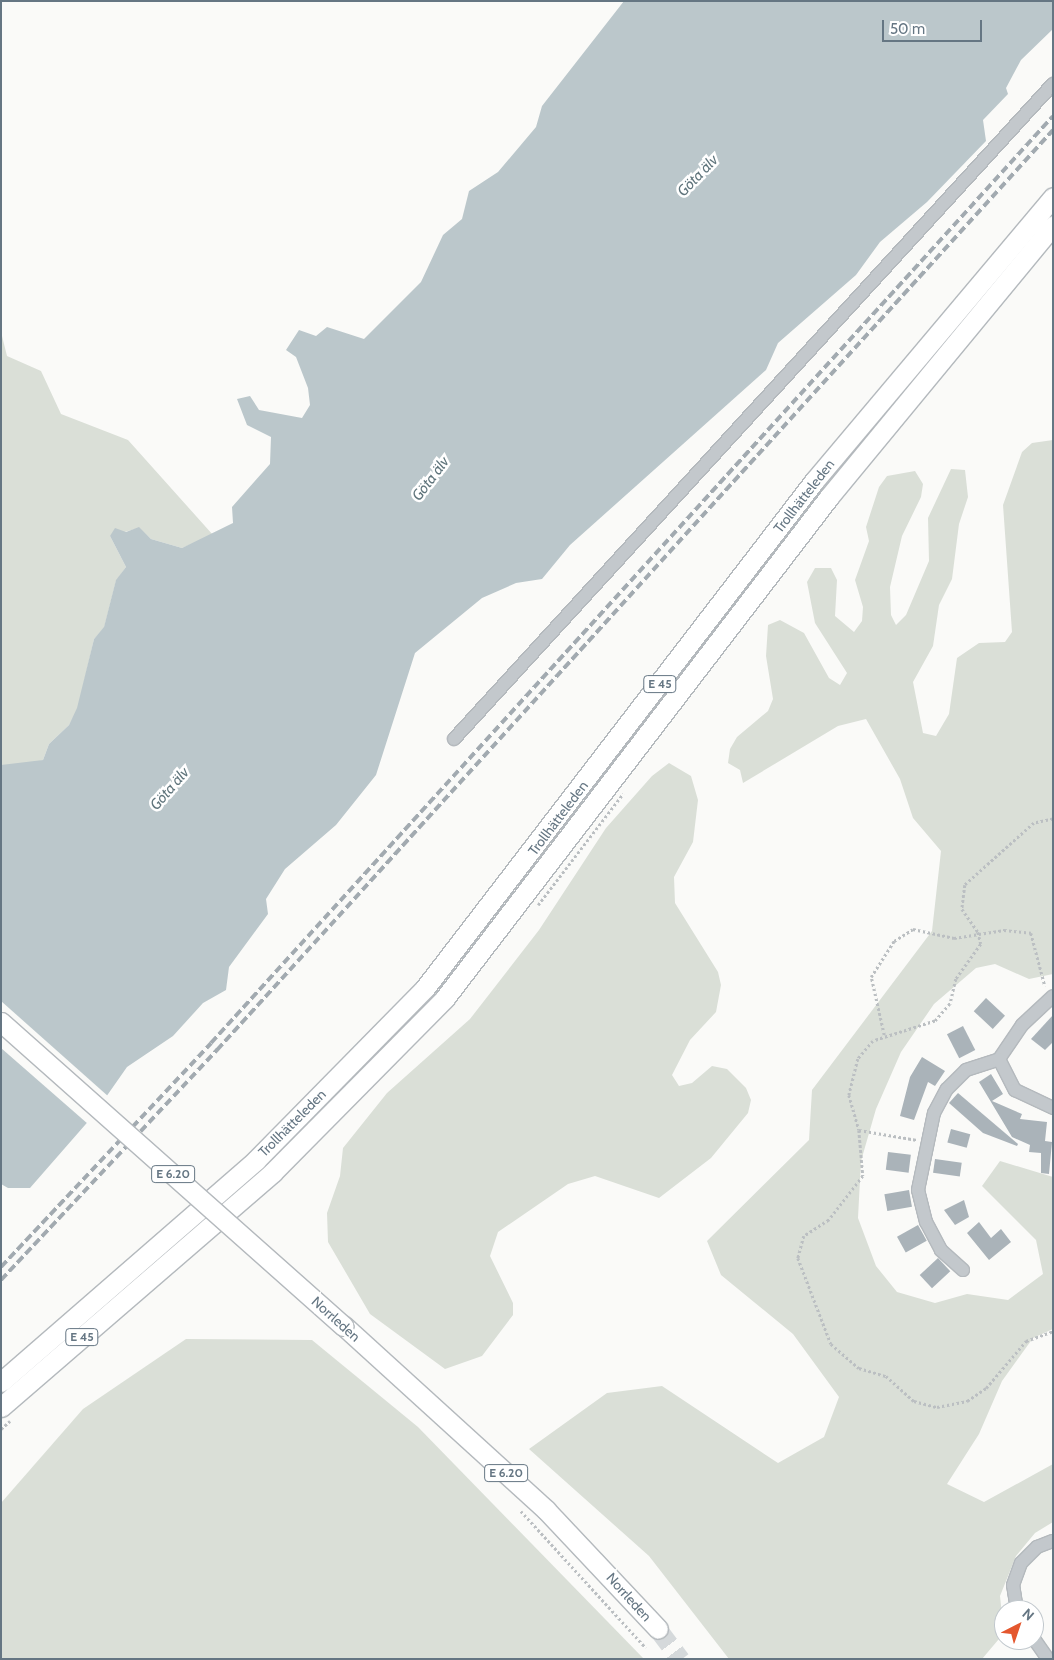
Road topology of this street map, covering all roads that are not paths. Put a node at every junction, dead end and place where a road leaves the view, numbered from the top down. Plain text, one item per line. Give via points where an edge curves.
1 (1053, 84) edge
2 (1053, 197) edge
3 (1053, 225) edge
4 (454, 739) dead end
5 (1053, 996) edge
6 (1, 1022) edge
7 (999, 1059) junction
8 (1053, 1108) edge
9 (962, 1270) dead end
10 (1, 1382) edge
11 (1, 1407) edge
12 (1053, 1540) edge
13 (1015, 1600) edge
14 (658, 1629) tunnel mouth
15 (1053, 1654) edge
16 (1048, 1659) edge

1 - 4 street
2 - 10 highway, Trollhätteleden / E 45 via 814,481 425,988 256,1160
3 - 11 highway, Trollhätteleden / E 45 via 817,512 445,998 273,1172
5 - 7 street via 1022,1025
6 - 14 highway, Norrleden / E 6.20, bridge via 546,1510
7 - 8 street via 1015,1090
7 - 9 street via 966,1070 947,1089 934,1113 925,1142 918,1190 926,1222 942,1250
12 - 13 street via 1037,1547 1021,1563 1013,1584
15 - 16 street

